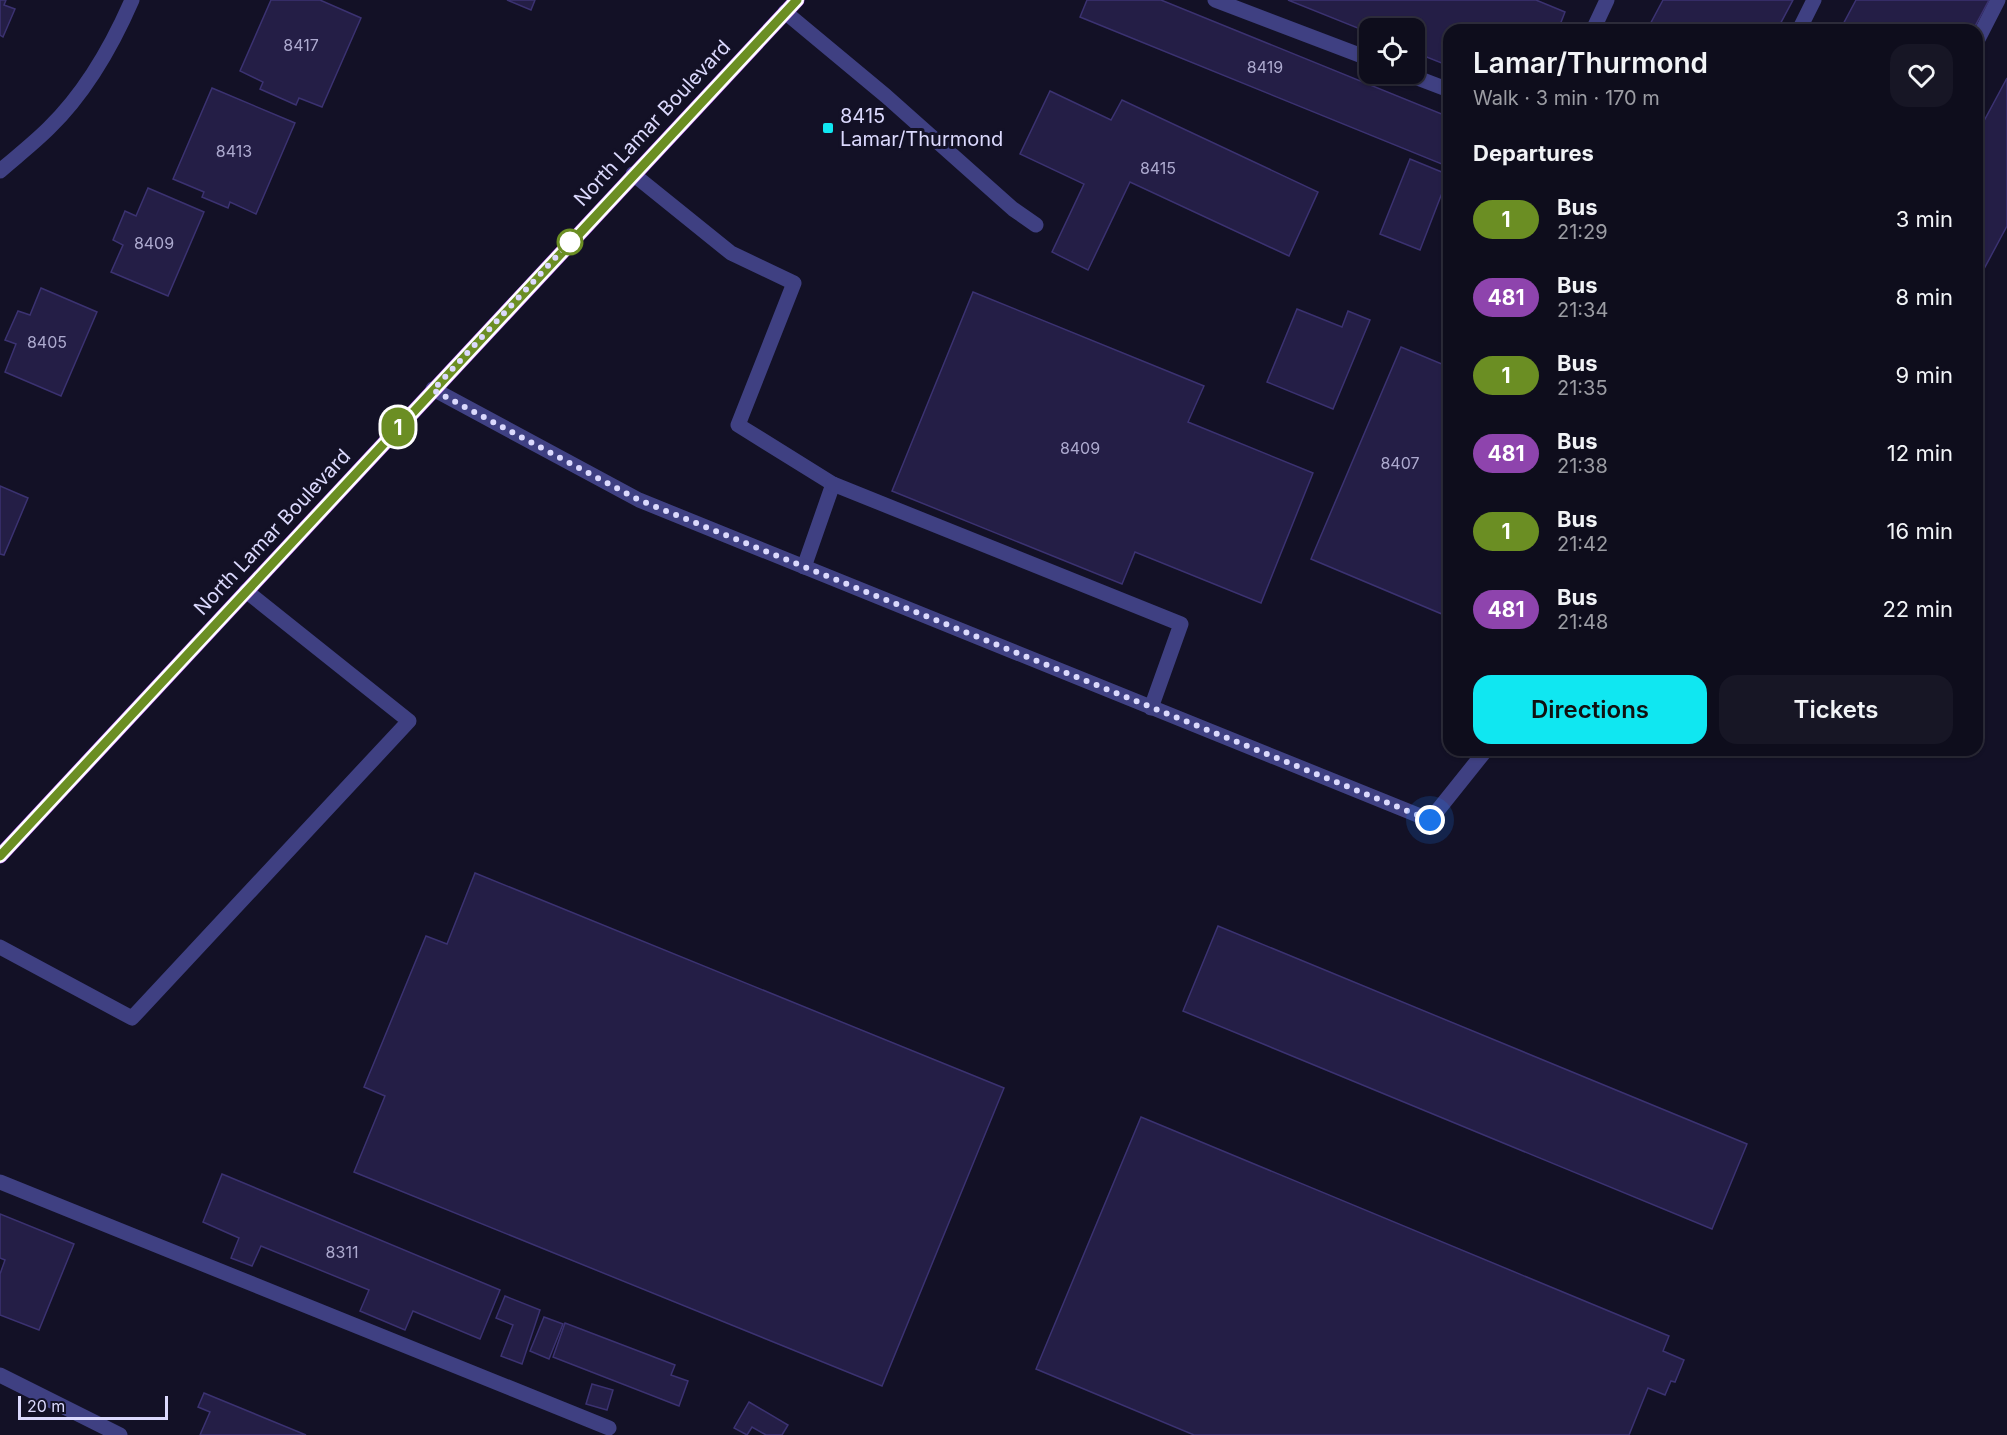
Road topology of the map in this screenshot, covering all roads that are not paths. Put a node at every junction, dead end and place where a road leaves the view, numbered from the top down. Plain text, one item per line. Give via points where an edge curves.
1 (132, 0) edge
2 (797, 0) edge
3 (1215, 0) edge
4 (1607, 0) edge
5 (1814, 0) edge
6 (1998, 0) edge
7 (785, 12) junction
8 (1596, 24) edge
9 (1802, 24) edge
10 (1983, 29) edge
11 (1359, 55) edge
12 (1425, 81) edge
13 (1443, 88) edge
14 (0, 171) edge
15 (633, 174) junction
16 (1036, 225) dead end
17 (433, 390) junction
18 (833, 484) junction
19 (804, 567) junction
20 (246, 591) junction
21 (1151, 708) junction
22 (1481, 756) edge
23 (0, 856) edge
24 (0, 946) edge
25 (0, 1182) edge
26 (0, 1375) edge
27 (609, 1428) dead end
28 (111, 1433) edge

1 - 14 street via 88,81 50,127
2 - 7 main road, North Lamar Boulevard
3 - 11 street
4 - 8 street
5 - 9 street
6 - 10 street
7 - 15 main road, North Lamar Boulevard
7 - 16 street
12 - 13 street
15 - 17 main road, North Lamar Boulevard
15 - 18 street via 731,253 794,283 738,425
17 - 19 street via 639,500
17 - 20 main road, North Lamar Boulevard
18 - 19 street
18 - 21 street via 1181,624
19 - 21 street
20 - 23 main road, North Lamar Boulevard
20 - 24 street via 409,721 132,1018
21 - 22 street via 1430,820
25 - 27 street
26 - 28 street

